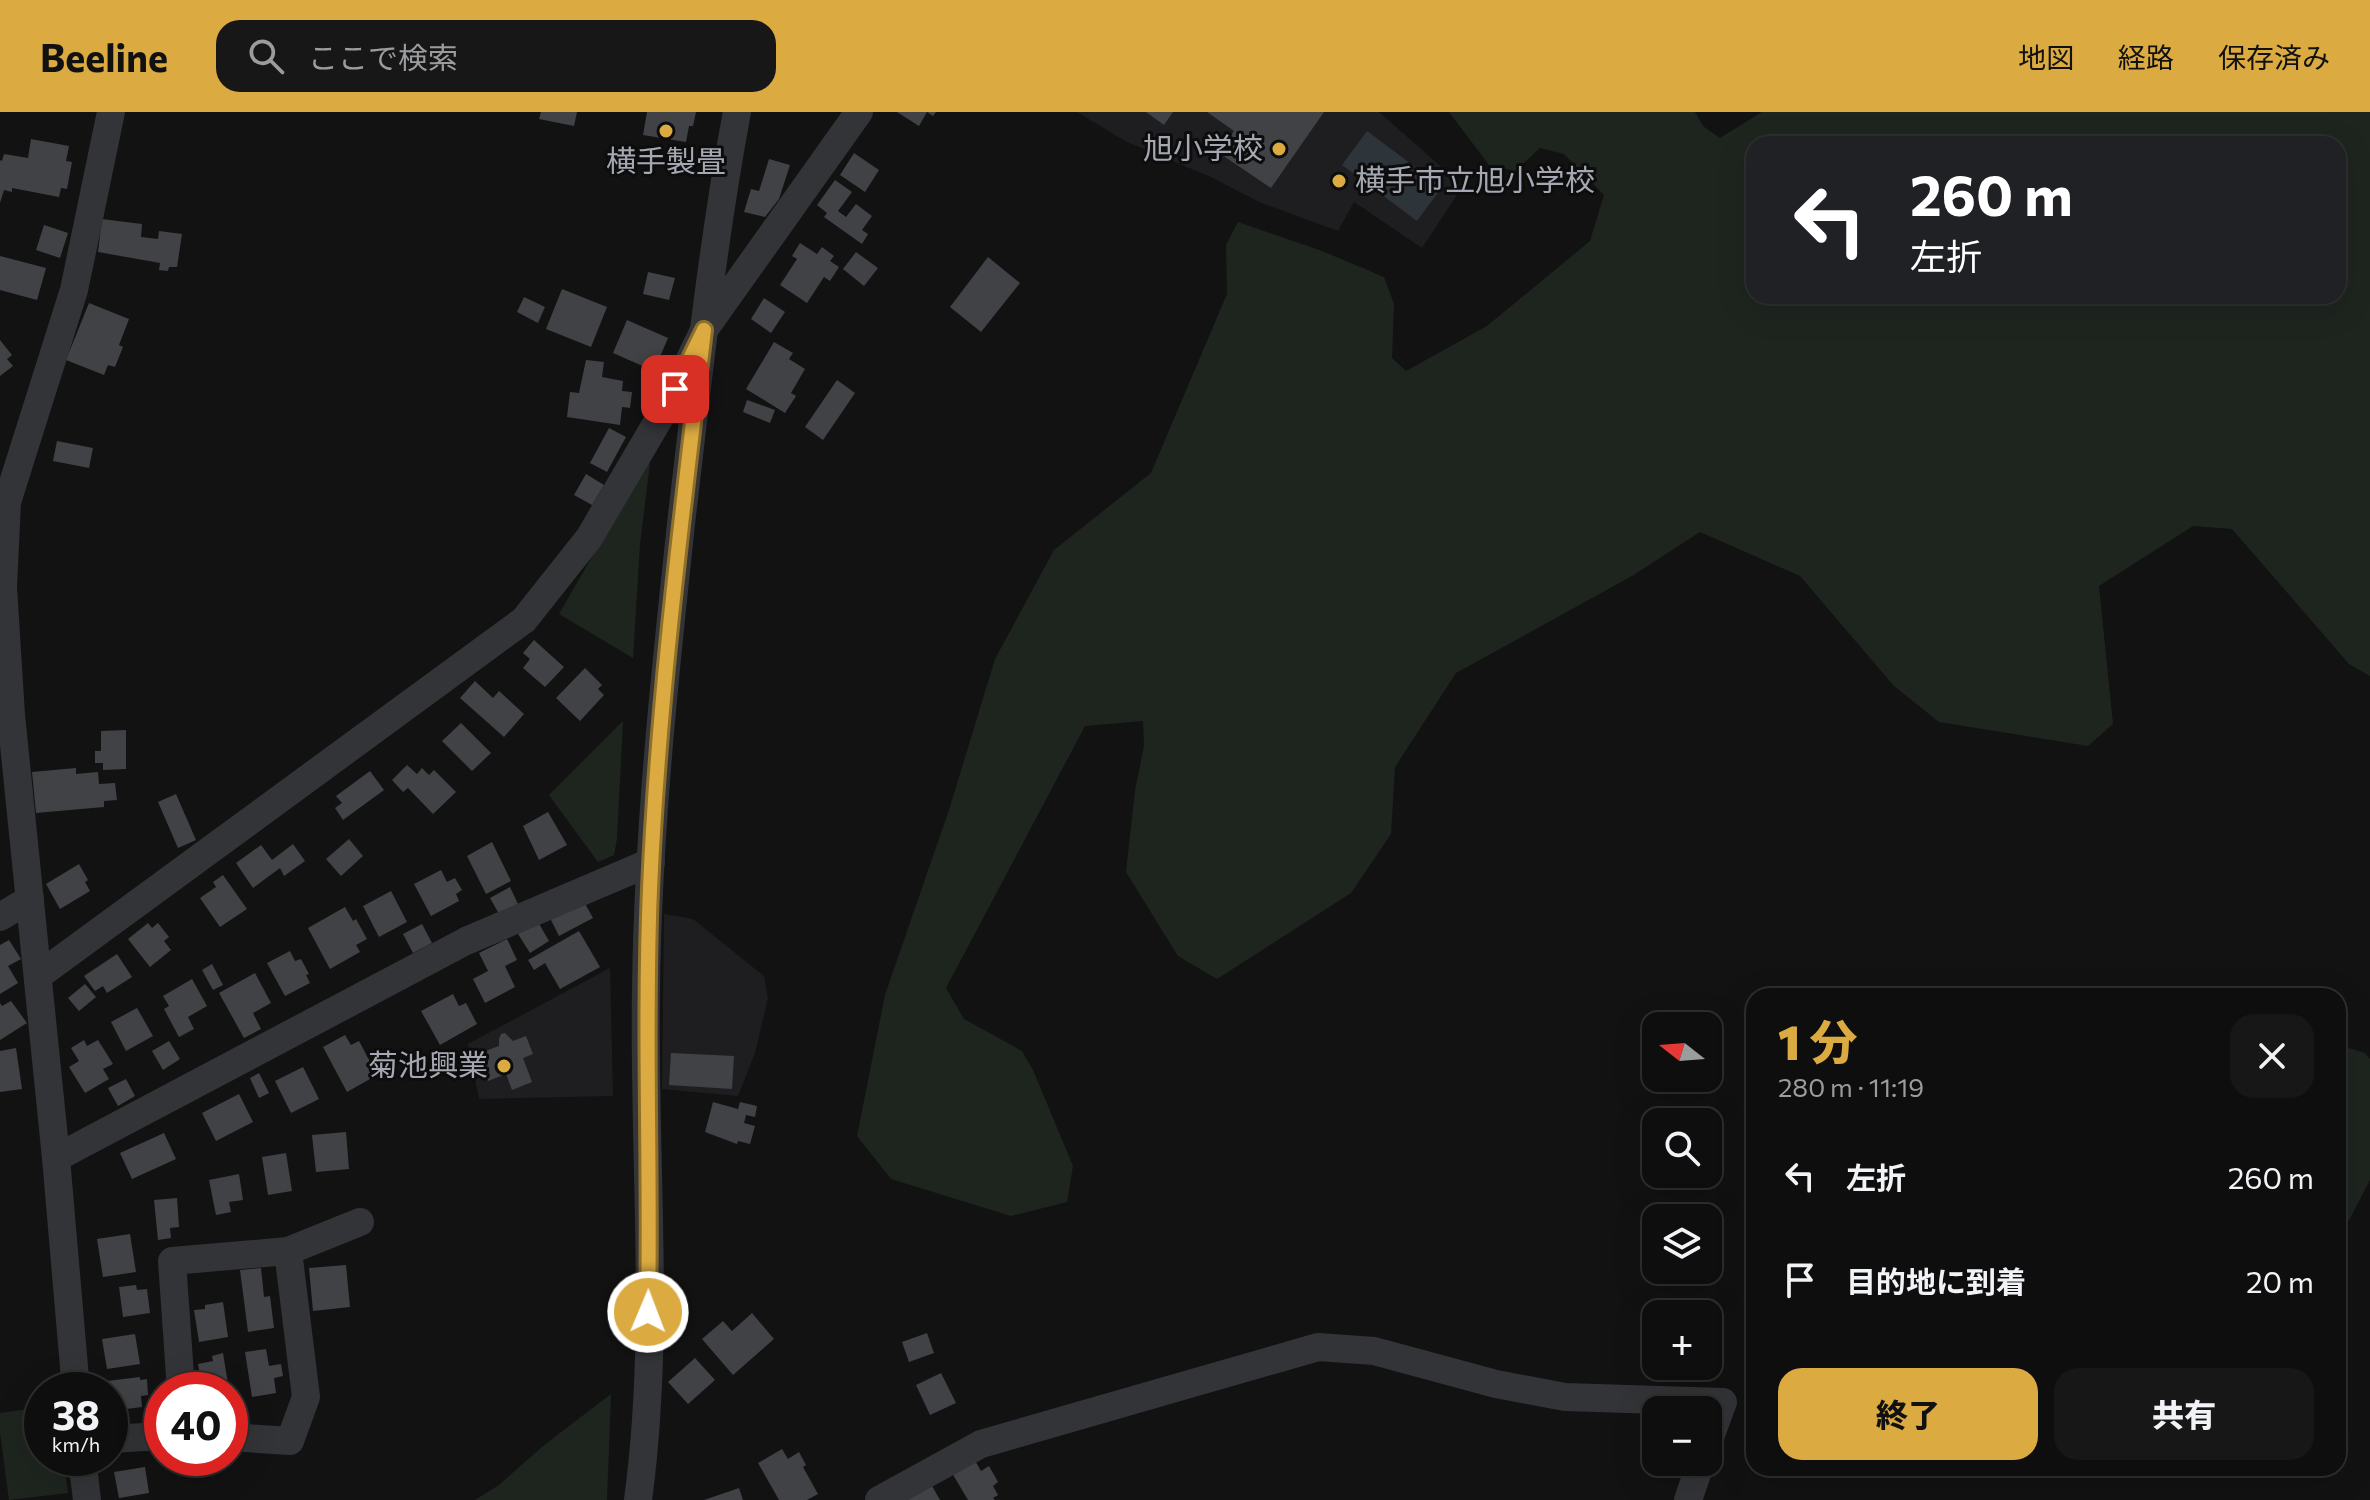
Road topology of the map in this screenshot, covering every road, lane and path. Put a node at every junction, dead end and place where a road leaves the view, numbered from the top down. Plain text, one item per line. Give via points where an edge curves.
1 (111, 112) edge
2 (737, 112) edge
3 (859, 112) edge
4 (704, 330) junction
5 (651, 862) junction
6 (30, 899) junction
7 (0, 917) edge
8 (38, 976) junction
9 (56, 1158) junction
10 (360, 1222) dead end
11 (288, 1251) junction
12 (74, 1372) edge
13 (180, 1372) edge
14 (1642, 1399) edge
15 (248, 1438) edge
16 (84, 1476) edge
17 (1696, 1476) edge
18 (87, 1500) edge
19 (638, 1500) edge
20 (879, 1500) edge
21 (1688, 1500) edge

1 - 6 street via 74,290 7,502 3,587
2 - 4 street
3 - 4 street
4 - 5 street via 663,680
4 - 8 street via 669,402 589,538 524,620
5 - 9 street via 466,941
5 - 19 street via 646,1440
6 - 7 street
6 - 8 street
8 - 9 street
9 - 12 street
10 - 11 street
11 - 13 street via 172,1261
11 - 15 street via 306,1397 290,1441
14 - 20 street via 1565,1397 1374,1351 1318,1347 981,1444
16 - 18 street
17 - 21 street

